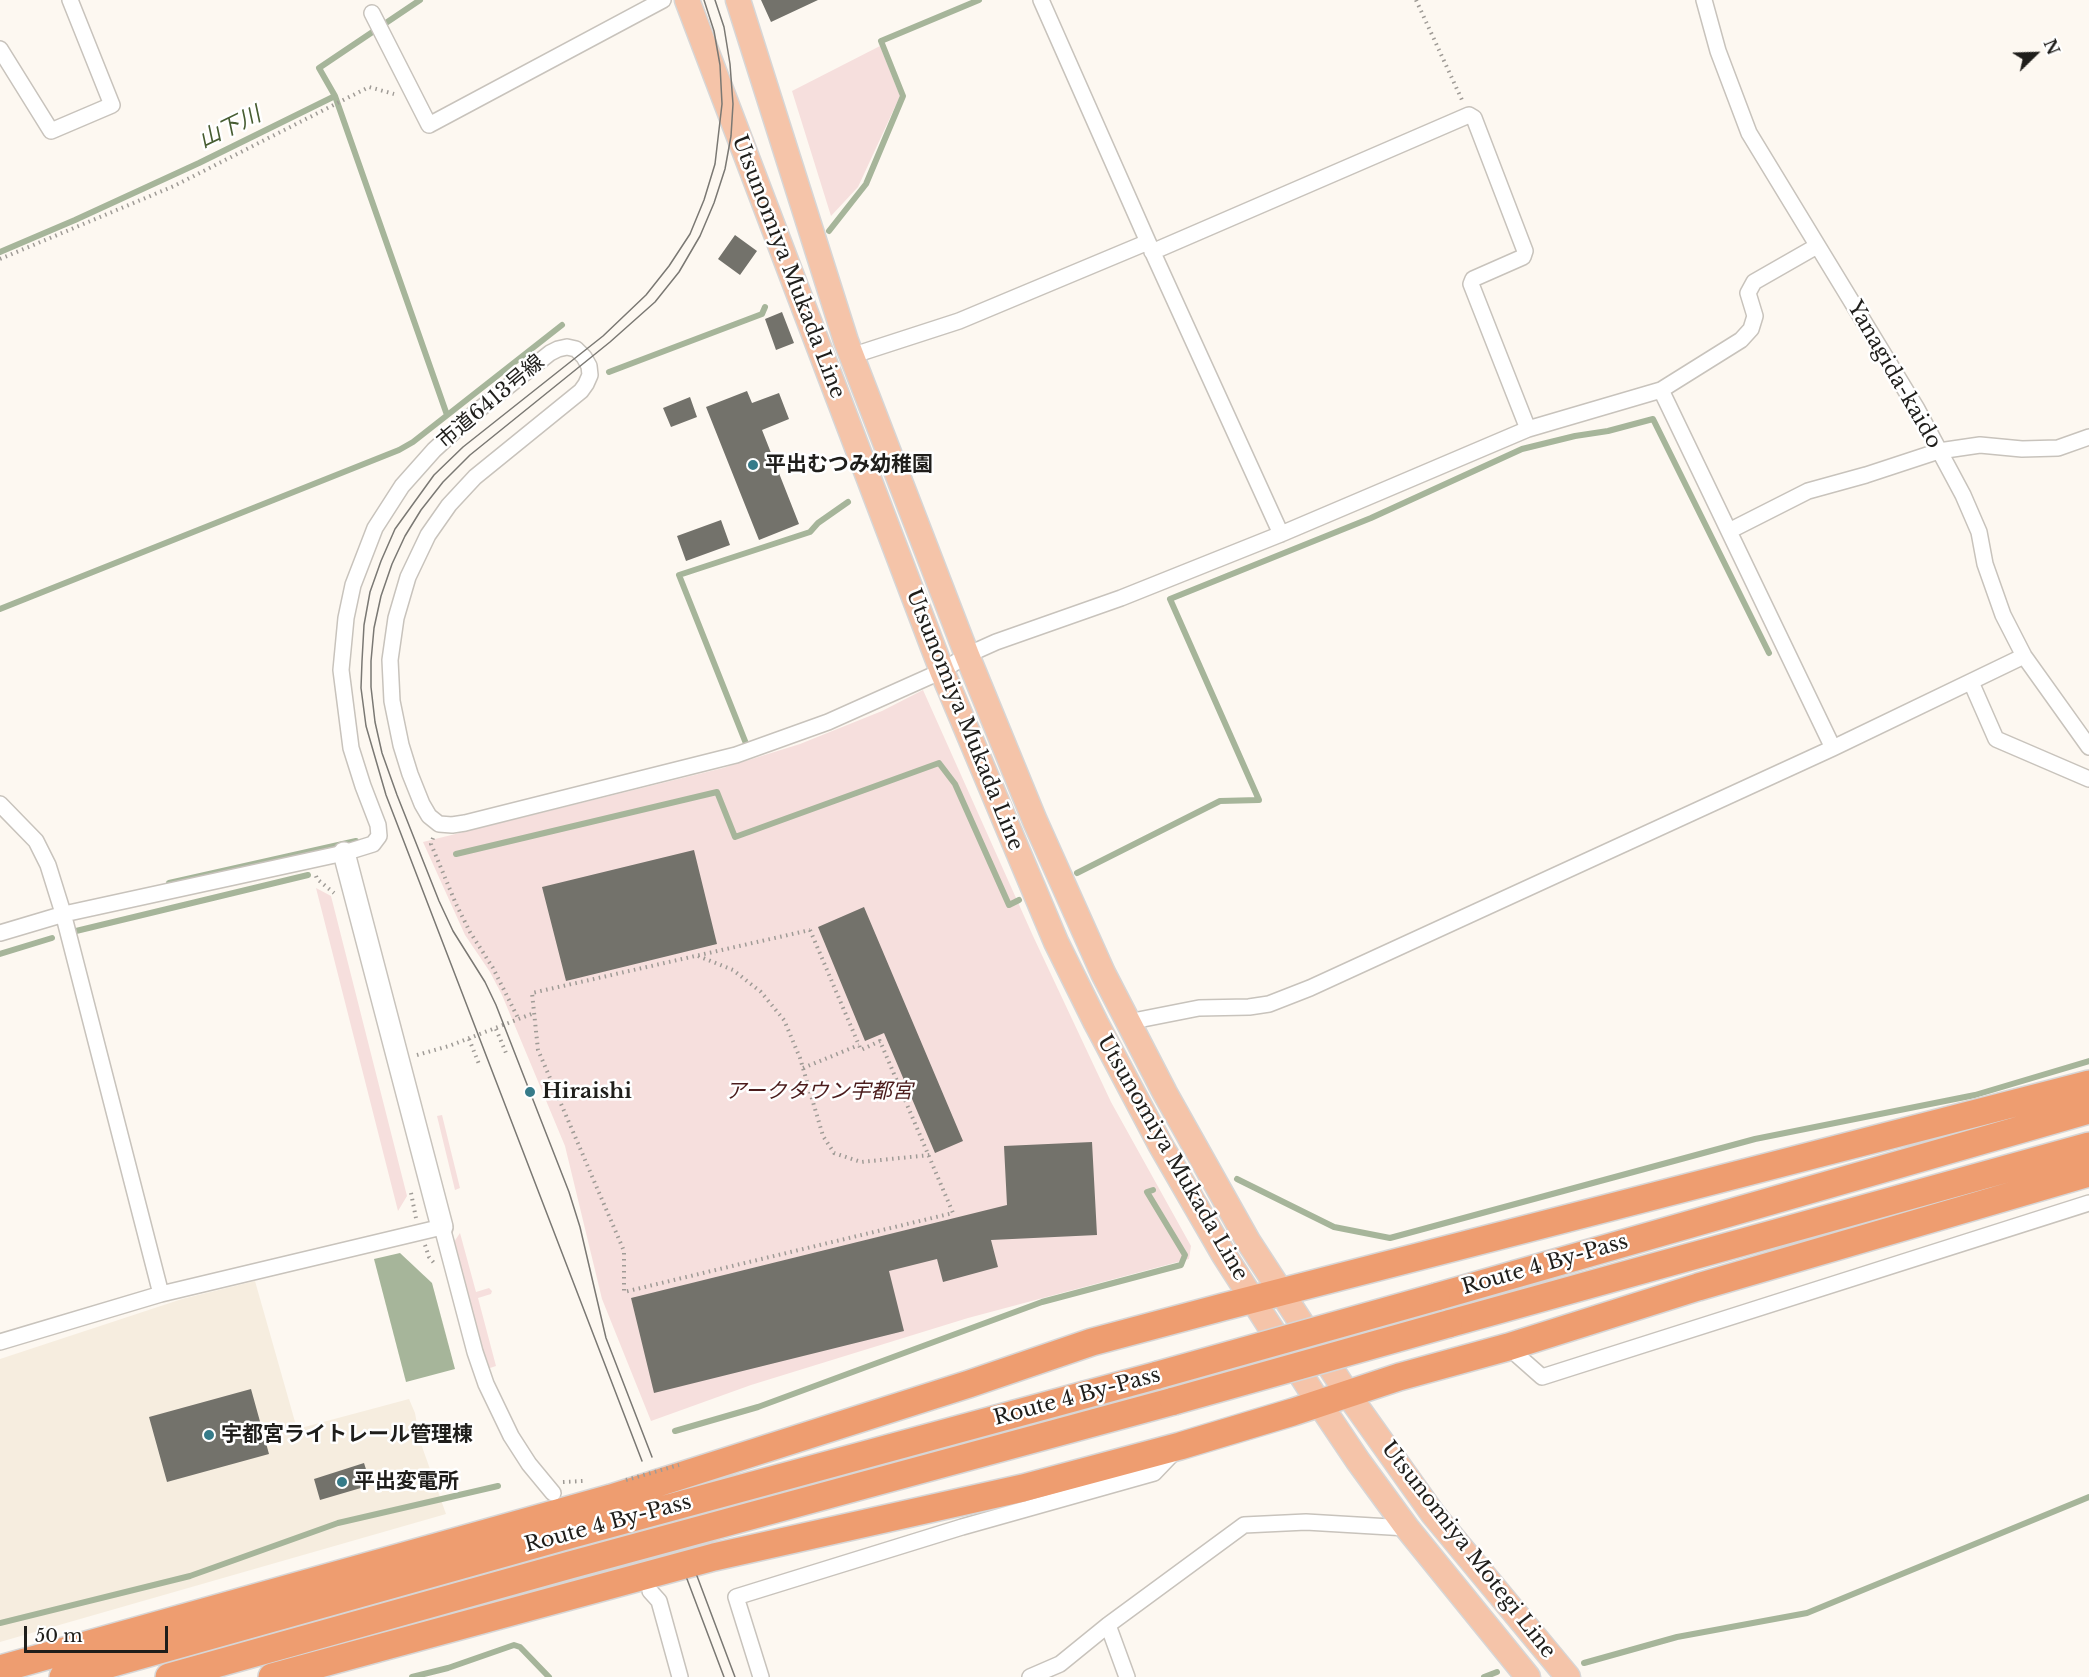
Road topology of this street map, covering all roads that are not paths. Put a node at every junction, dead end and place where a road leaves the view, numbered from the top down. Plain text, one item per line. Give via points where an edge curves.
1 (70, 0) edge
2 (663, 0) edge
3 (687, 0) edge
4 (738, 0) edge
5 (1041, 0) edge
6 (1704, 0) edge
7 (373, 15) dead end
8 (0, 49) edge
9 (1818, 246) junction
10 (1150, 247) junction
11 (851, 356) junction
12 (1661, 390) junction
13 (1528, 429) junction
14 (2089, 437) edge
15 (1939, 451) junction
16 (1728, 531) junction
17 (1281, 534) junction
18 (967, 655) junction
19 (2024, 656) junction
20 (942, 671) junction
21 (1971, 682) junction
22 (2089, 747) edge
23 (1833, 748) junction
24 (2089, 779) edge
25 (0, 804) edge
26 (344, 853) junction
27 (63, 913) junction
28 (0, 933) edge
29 (1128, 1022) junction
30 (2089, 1084) edge
31 (2089, 1110) edge
32 (2089, 1146) edge
33 (2089, 1173) edge
34 (2089, 1203) edge
35 (442, 1227) junction
36 (1281, 1292) junction
37 (160, 1293) junction
38 (1253, 1299) junction
39 (0, 1342) edge
40 (1508, 1347) junction
41 (1347, 1393) junction
42 (1319, 1403) junction
43 (1180, 1446) junction
44 (553, 1493) dead end
45 (1407, 1528) junction
46 (650, 1591) dead end
47 (1108, 1625) junction
48 (0, 1668) edge
49 (63, 1677) edge
50 (169, 1677) edge
51 (272, 1677) edge
52 (680, 1677) edge
53 (761, 1677) edge
54 (1030, 1677) edge
55 (1127, 1677) edge
56 (1528, 1677) edge
57 (1568, 1677) edge

1 - 8 street via 112,105 51,131
2 - 7 street via 429,124
3 - 20 main road, Utsunomiya Mukada Line
4 - 11 main road, Utsunomiya Mukada Line
5 - 10 street
6 - 9 street, Yanagida-kaido via 1718,51 1749,133
9 - 12 street via 1754,282 1748,293 1755,316 1751,329 1741,340
9 - 15 street, Yanagida-kaido
10 - 11 street via 959,321
10 - 13 street via 1469,115 1474,118 1525,251 1522,257 1473,279 1472,284
10 - 17 street
11 - 18 main road, Utsunomiya Mukada Line
12 - 13 street
12 - 16 street
13 - 17 street
14 - 15 street via 2058,448 1980,445
15 - 16 street via 1808,491
15 - 19 street, Yanagida-kaido via 1979,532 1985,564 2003,615
16 - 23 street
17 - 18 street
18 - 20 street
18 - 29 main road, Utsunomiya Mukada Line via 1035,821
19 - 21 street
19 - 22 street, Yanagida-kaido
20 - 26 street, 市道6413号線 via 828,723 736,755 465,823 439,824 429,816 410,774 392,701 390,660 396,618 408,577 428,535 449,505 475,477 586,384 589,366 576,350 567,347 550,353 434,450 402,486 375,528 353,585 341,670 351,748 379,836 373,844
20 - 38 main road, Utsunomiya Mukada Line via 1056,942 1096,1023 1160,1144
21 - 23 street
21 - 24 street via 1996,739
23 - 29 street via 1269,1005 1199,1008
25 - 27 street via 36,841
26 - 27 street
26 - 35 street
27 - 28 street
27 - 37 street
29 - 36 main road, Utsunomiya Mukada Line via 1248,1241
30 - 36 highway
31 - 49 highway, Route 4 By-Pass, bridge via 1158,1375 573,1533
32 - 50 highway, Route 4 By-Pass, bridge
33 - 40 highway
34 - 40 street via 1542,1377
35 - 37 street
35 - 44 street via 486,1384 511,1436
36 - 38 highway
36 - 41 main road, Utsunomiya Mukada Line
37 - 39 street
38 - 42 main road, Utsunomiya Mukada Line
38 - 48 highway via 1092,1342 611,1498
40 - 41 highway
41 - 42 highway
41 - 57 main road, Utsunomiya Motegi Line via 1433,1514
42 - 43 highway
42 - 45 main road, Utsunomiya Motegi Line
43 - 51 highway via 1023,1488 714,1557
43 - 53 street via 1154,1473 736,1597
45 - 47 street via 1306,1522 1244,1525
45 - 56 main road, Utsunomiya Motegi Line
46 - 52 street via 659,1601
47 - 54 street via 1060,1664
47 - 55 street

